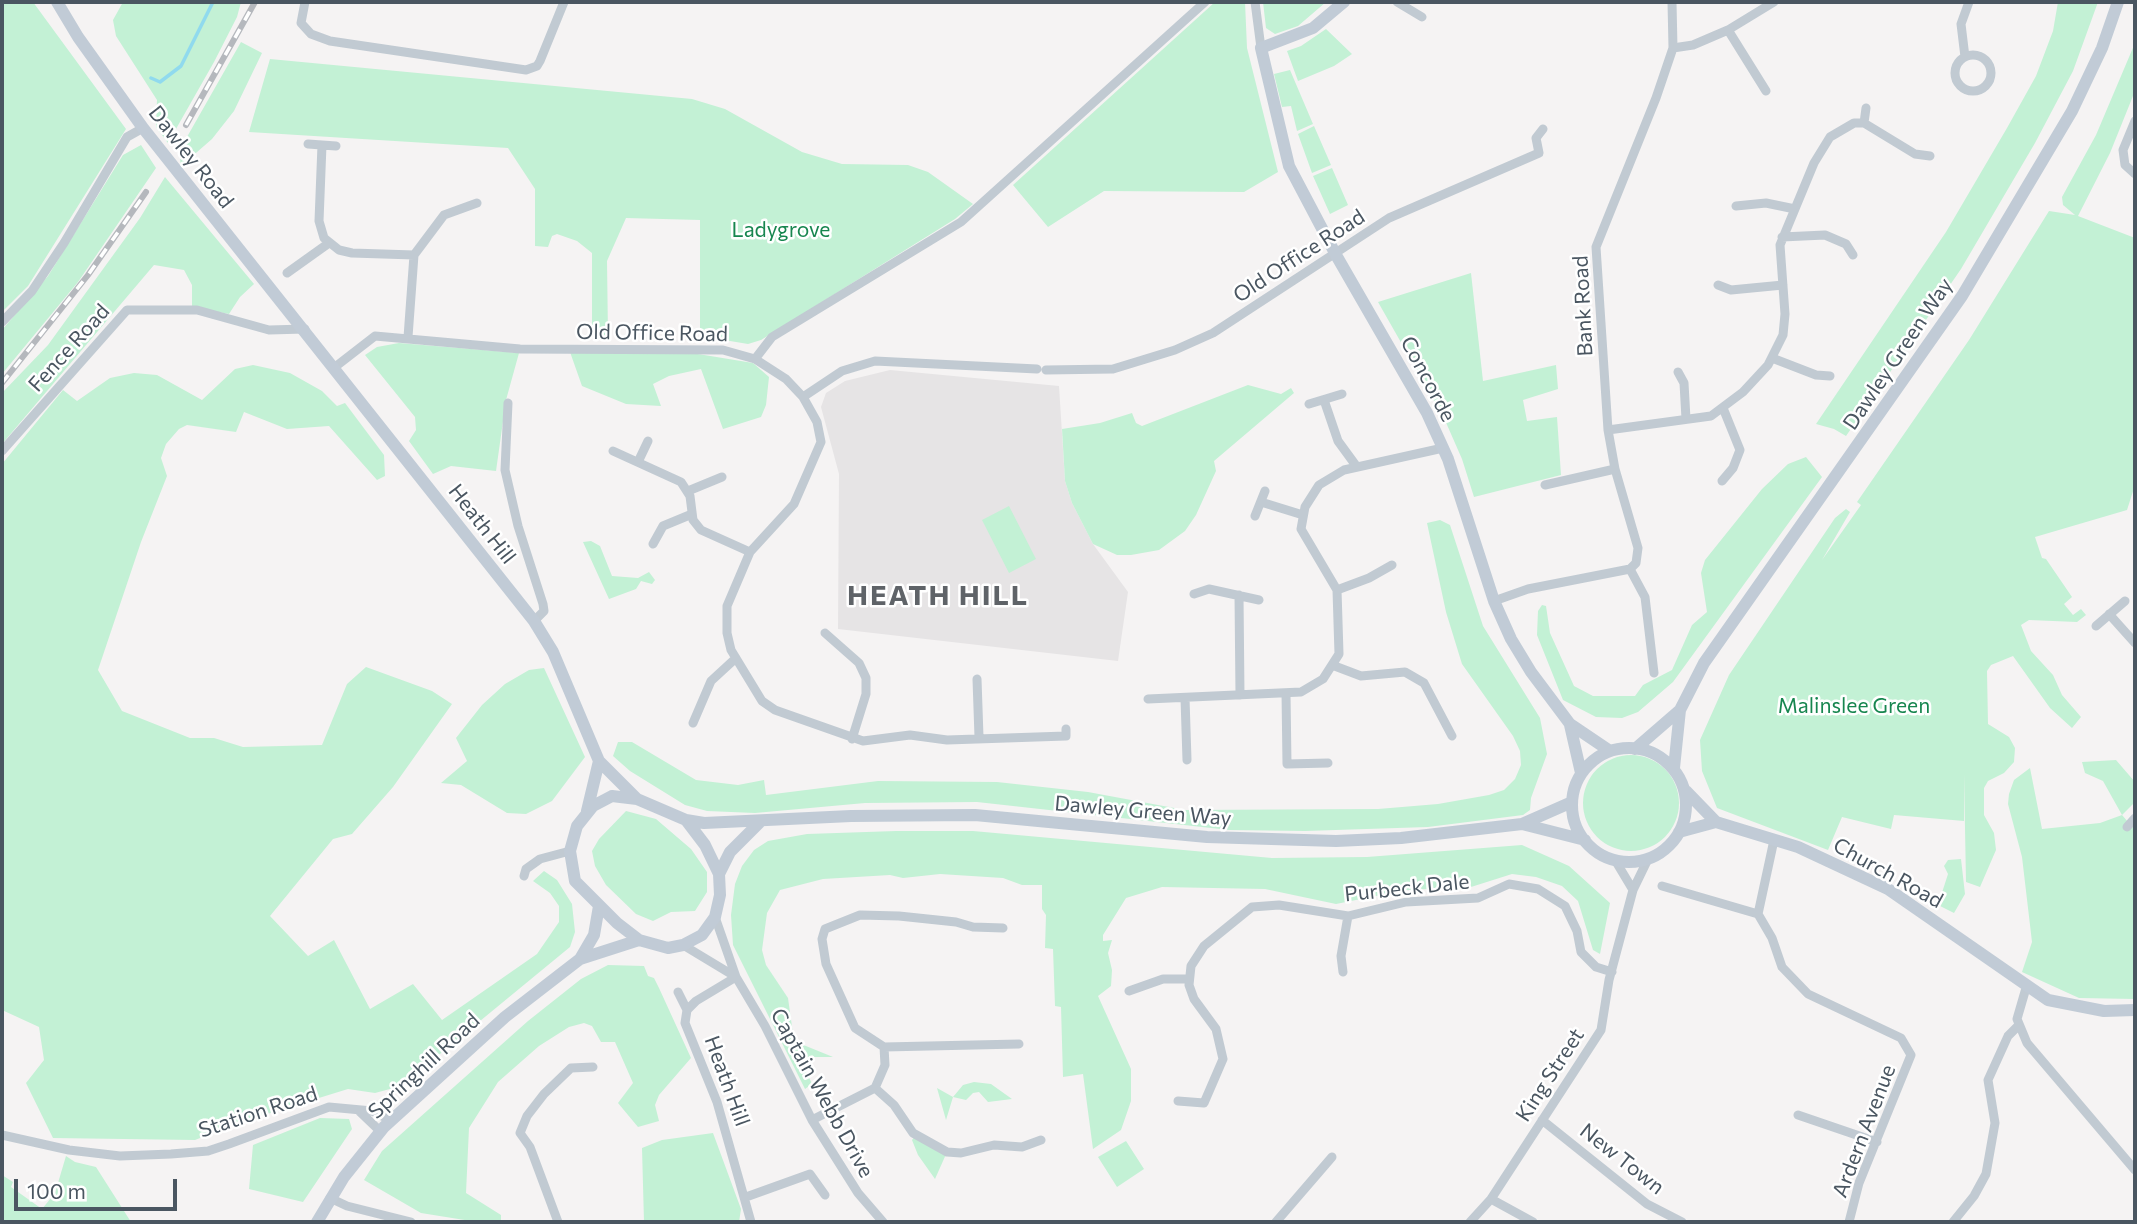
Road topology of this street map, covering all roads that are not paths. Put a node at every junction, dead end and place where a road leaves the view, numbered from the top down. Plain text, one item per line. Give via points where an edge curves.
1 (57, 2) edge
2 (305, 2) edge
3 (564, 2) edge
4 (1205, 2) edge
5 (1255, 2) edge
6 (1344, 2) edge
7 (1397, 2) edge
8 (1672, 2) edge
9 (1774, 2) edge
10 (1969, 2) edge
11 (2118, 2) edge
12 (1422, 17) dead end
13 (1728, 30) junction
14 (1261, 48) junction
15 (1673, 48) junction
16 (1965, 57) junction
17 (1766, 91) dead end
18 (1866, 108) dead end
19 (2135, 121) edge
20 (1864, 123) junction
21 (143, 128) junction
22 (1543, 129) dead end
23 (308, 144) dead end
24 (322, 145) junction
25 (336, 146) dead end
26 (1930, 156) dead end
27 (2135, 174) edge
28 (477, 203) dead end
29 (1737, 206) dead end
30 (1795, 209) junction
31 (1782, 237) junction
32 (329, 243) junction
33 (414, 255) junction
34 (1336, 255) junction
35 (1853, 255) dead end
36 (287, 272) dead end
37 (1718, 285) dead end
38 (1783, 285) junction
39 (2, 321) edge
40 (304, 329) junction
41 (408, 337) junction
42 (1772, 358) junction
43 (755, 359) junction
44 (335, 367) junction
45 (1678, 372) dead end
46 (1830, 376) dead end
47 (1342, 394) dead end
48 (803, 397) junction
49 (1324, 400) junction
50 (508, 403) dead end
51 (1309, 404) dead end
52 (1723, 408) junction
53 (1686, 419) junction
54 (1608, 430) junction
55 (648, 440) dead end
56 (1443, 448) junction
57 (2, 451) edge
58 (613, 451) dead end
59 (638, 462) junction
60 (1357, 467) junction
61 (1615, 469) junction
62 (722, 477) dead end
63 (1722, 481) dead end
64 (1545, 485) dead end
65 (688, 491) junction
66 (1265, 491) dead end
67 (1261, 502) junction
68 (692, 514) junction
69 (1303, 515) junction
70 (1255, 516) dead end
71 (653, 544) dead end
72 (750, 552) junction
73 (1392, 565) dead end
74 (1630, 569) junction
75 (1337, 590) junction
76 (1194, 594) dead end
77 (1238, 595) junction
78 (1259, 600) dead end
79 (1494, 601) junction
80 (2125, 601) dead end
81 (2109, 614) junction
82 (534, 621) junction
83 (2096, 626) dead end
84 (825, 633) dead end
85 (2135, 643) edge
86 (736, 658) junction
87 (1332, 665) junction
88 (1654, 673) dead end
89 (978, 680) dead end
90 (1286, 692) junction
91 (1240, 695) junction
92 (1185, 698) junction
93 (1148, 699) dead end
94 (1680, 710) junction
95 (693, 723) dead end
96 (1570, 724) junction
97 (1066, 729) dead end
98 (1452, 736) dead end
99 (979, 737) junction
100 (852, 739) junction
101 (1635, 749) junction
102 (1610, 751) junction
103 (1186, 760) dead end
104 (599, 761) junction
105 (1328, 763) dead end
106 (1674, 768) junction
107 (1581, 773) junction
108 (1686, 791) junction
109 (637, 799) junction
110 (1572, 802) junction
111 (586, 815) junction
112 (2135, 818) edge
113 (686, 820) junction
114 (760, 822) junction
115 (1716, 822) junction
116 (1522, 824) junction
117 (2127, 827) dead end
118 (1679, 832) junction
119 (1585, 840) junction
120 (1774, 840) junction
121 (570, 851) junction
122 (1648, 859) junction
123 (1615, 860) junction
124 (719, 874) junction
125 (524, 876) dead end
126 (1662, 886) dead end
127 (1633, 890) junction
128 (599, 906) junction
129 (1758, 914) junction
130 (1349, 916) junction
131 (715, 917) junction
132 (1003, 928) dead end
133 (639, 940) junction
134 (683, 945) junction
135 (580, 960) junction
136 (1343, 972) dead end
137 (1612, 972) junction
138 (736, 977) junction
139 (1189, 979) junction
140 (2026, 988) junction
141 (1129, 991) dead end
142 (678, 992) dead end
143 (687, 1010) junction
144 (2135, 1010) edge
145 (2018, 1026) junction
146 (1019, 1044) dead end
147 (884, 1047) junction
148 (593, 1067) dead end
149 (875, 1088) junction
150 (1178, 1101) dead end
151 (358, 1110) junction
152 (1798, 1115) dead end
153 (812, 1120) junction
154 (1542, 1120) junction
155 (390, 1121) junction
156 (380, 1131) junction
157 (2, 1135) edge
158 (1041, 1140) dead end
159 (1877, 1142) junction
160 (1332, 1157) dead end
161 (2135, 1170) edge
162 (825, 1195) dead end
163 (746, 1197) junction
164 (330, 1198) junction
165 (1491, 1199) junction
166 (317, 1222) edge
167 (411, 1222) edge
168 (558, 1222) edge
169 (751, 1222) edge
170 (883, 1222) edge
171 (1276, 1222) edge
172 (1470, 1222) edge
173 (1533, 1222) edge
174 (1682, 1222) edge
175 (1849, 1222) edge
176 (1953, 1222) edge

1 - 21 main road, Dawley Road
2 - 3 street via 301,23 311,34 330,41 526,70 540,61
4 - 43 street via 961,222 772,337
5 - 14 street
6 - 14 main road via 1313,28
7 - 12 street
8 - 15 street
9 - 13 street
10 - 16 street via 1961,24
11 - 94 main road, Dawley Green Way via 2073,111 2001,233 1903,383 1704,663
13 - 15 street via 1693,46
13 - 17 street
14 - 34 main road, Concorde via 1289,166
15 - 54 street, Bank Road via 1596,247
16 - 16 street via 1983,58 1991,68 1990,81 1981,90 1970,91 1956,81 1955,70
18 - 20 street
19 - 27 street via 2123,150 2125,165
20 - 26 street via 1915,154
20 - 30 street via 1854,123 1830,137
21 - 39 street via 127,137 32,291
21 - 40 main road, Dawley Road
22 - 34 street, Old Office Road via 1536,138 1539,153 1390,218
23 - 24 street
24 - 25 street
24 - 32 street via 320,229
28 - 33 street via 444,215
29 - 30 street via 1766,203
30 - 31 street
31 - 35 street via 1825,235 1846,244
31 - 38 street
32 - 33 street via 352,253
32 - 36 street
33 - 41 street
34 - 48 street, Old Office Road via 1213,332 1175,350 1113,369 875,361 842,371
34 - 56 main road, Concorde
37 - 38 street via 1731,290
38 - 42 street via 1783,335
40 - 44 main road, Heath Hill
40 - 57 street, Fence Road via 270,330 197,310 127,310
41 - 43 street, Old Office Road via 520,348 723,350
41 - 44 street, Old Office Road via 375,336
42 - 46 street
42 - 52 street via 1744,392
43 - 48 street, Old Office Road via 786,379
44 - 82 main road, Heath Hill
45 - 53 street via 1684,383
47 - 49 street
48 - 72 street via 820,432 819,452 789,512
49 - 51 street
49 - 60 street via 1339,441
50 - 82 street via 505,470 544,604 544,611
52 - 53 street via 1711,416
52 - 63 street via 1740,450
53 - 54 street
54 - 61 street, Bank Road
55 - 59 street
56 - 60 street
56 - 79 main road, Concorde
58 - 59 street
59 - 65 street via 675,478
60 - 69 street via 1319,485
61 - 64 street
61 - 74 street, Bank Road via 1638,548
62 - 65 street
65 - 68 street
66 - 67 street
67 - 69 street
67 - 70 street
68 - 71 street via 663,526
68 - 72 street via 701,530
69 - 75 street via 1301,529
72 - 86 street via 726,616
73 - 75 street
74 - 79 street via 1528,589
74 - 88 street via 1645,597
75 - 87 street via 1339,654
76 - 77 street via 1209,589
77 - 78 street
77 - 91 street
79 - 96 main road, Concorde via 1531,673
80 - 81 street
81 - 83 street
81 - 85 street
82 - 104 main road, Heath Hill via 553,652
84 - 100 street via 859,663 866,678 866,694
86 - 95 street via 711,681
86 - 100 street via 768,707
87 - 90 street via 1323,679 1301,692
87 - 98 street via 1361,676 1405,672 1424,683
89 - 99 street
90 - 91 street
90 - 105 street via 1287,764
91 - 92 street
92 - 93 street
92 - 103 street
94 - 101 main road, Dawley Green Way
94 - 106 main road, Dawley Green Way
96 - 102 main road, Concorde
96 - 107 main road, Concorde
97 - 99 street via 1066,737
99 - 100 street
101 - 102 main road
101 - 106 main road
102 - 107 main road
104 - 109 main road, Heath Hill
104 - 111 main road
106 - 108 main road
107 - 110 main road
108 - 115 main road, Church Road
108 - 118 main road via 1686,815
109 - 111 main road via 612,796
109 - 113 main road
110 - 116 main road, Dawley Green Way
110 - 119 main road
111 - 121 main road
112 - 117 street
113 - 114 main road, Dawley Green Way
113 - 124 main road
114 - 116 main road, Dawley Green Way via 975,815 1271,841 1401,838
114 - 124 main road via 730,852
115 - 118 main road
115 - 120 main road, Church Road
116 - 119 main road, Dawley Green Way
118 - 122 main road
119 - 123 main road
120 - 129 street
120 - 140 main road, Church Road via 1838,864 1888,890 1962,938
121 - 125 street via 540,859
121 - 128 main road via 575,881
122 - 123 main road
122 - 127 street, King Street
123 - 127 street
124 - 131 main road
126 - 129 street
127 - 137 street, King Street
128 - 133 main road
128 - 135 main road, Springhill Road via 594,935
129 - 159 street, Ardern Avenue via 1782,967 1799,987 1895,1034 1908,1046 1909,1067
130 - 136 street via 1341,956
130 - 137 street, Purbeck Dale via 1406,902 1478,898 1509,884 1538,888 1565,906 1581,952 1596,967
130 - 139 street, Purbeck Dale via 1279,905 1252,906 1204,946 1191,966
131 - 134 main road via 702,935
131 - 138 street, Captain Webb Drive
132 - 147 street via 860,915 825,929 826,964 855,1028
133 - 134 main road via 668,948
133 - 135 main road, Springhill Road
134 - 138 street, Captain Webb Drive
135 - 155 main road, Springhill Road via 505,1017
137 - 154 street, King Street via 1601,1030
138 - 143 street
138 - 153 street, Captain Webb Drive
139 - 141 street via 1163,979
139 - 150 street via 1194,999 1216,1028 1223,1059 1203,1103
140 - 144 main road, Church Road via 2068,1006 2105,1012
140 - 145 street
142 - 143 street, Heath Hill
143 - 163 street, Heath Hill via 685,1023 717,1102
145 - 161 street
145 - 176 street via 2008,1036 1988,1080 1995,1123 1986,1174
146 - 147 street
147 - 149 street via 885,1065
148 - 168 street via 570,1068 527,1116 520,1133
149 - 153 street
149 - 158 street via 894,1105 913,1133 947,1152 994,1145 1022,1147
151 - 155 street, Station Road
151 - 156 street
151 - 157 street, Station Road via 329,1107 208,1151 171,1154 120,1156
152 - 159 street
153 - 170 street, Captain Webb Drive via 858,1193
154 - 165 street, King Street
154 - 174 street, New Town via 1647,1204
155 - 156 main road, Springhill Road
156 - 164 main road, Springhill Road
159 - 175 street, Ardern Avenue
160 - 171 street
162 - 163 street via 810,1174
163 - 169 street, Heath Hill
164 - 166 main road, Springhill Road
164 - 167 street
165 - 172 street, King Street
165 - 173 street

